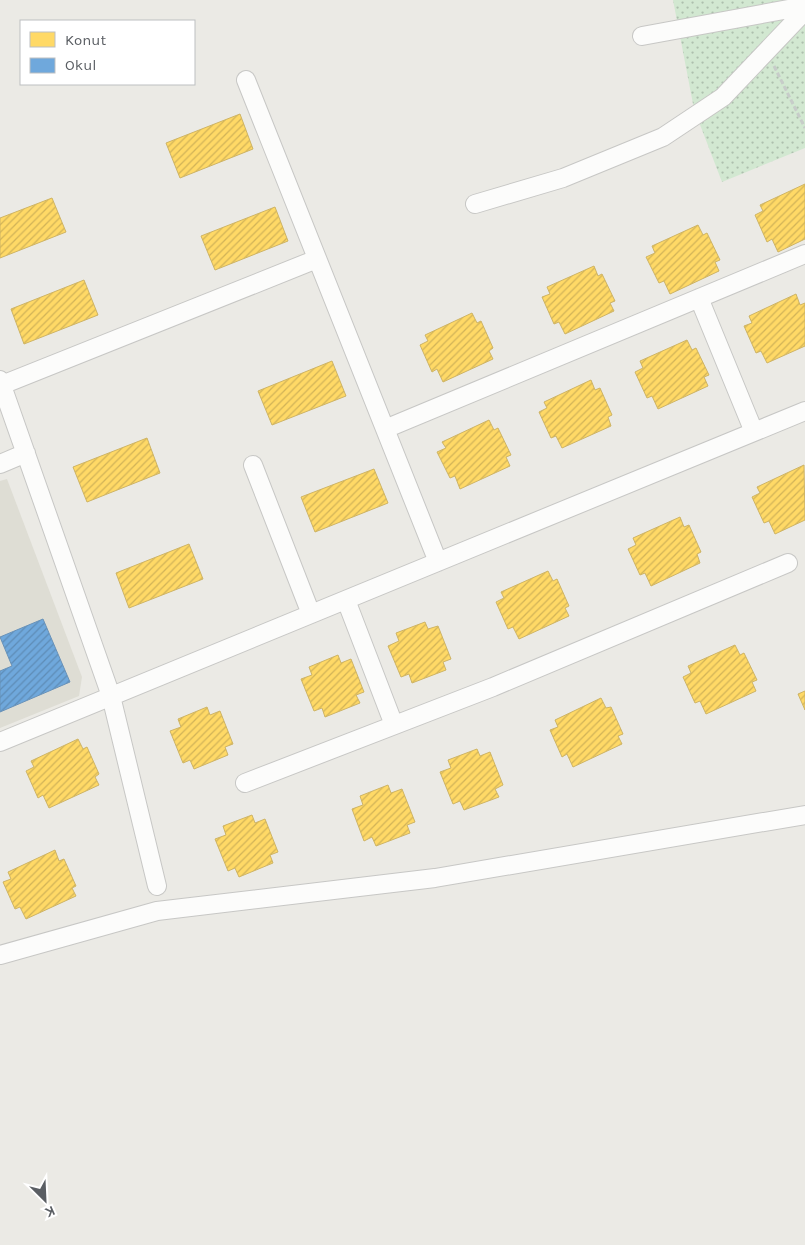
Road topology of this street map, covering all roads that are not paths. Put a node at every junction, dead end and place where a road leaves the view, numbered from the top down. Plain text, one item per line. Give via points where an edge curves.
1 (805, 6) edge
2 (805, 13) edge
3 (642, 36) dead end
4 (246, 80) dead end
5 (475, 204) dead end
6 (805, 254) edge
7 (317, 259) junction
8 (699, 298) junction
9 (1, 383) edge
10 (805, 410) edge
11 (385, 429) junction
12 (754, 432) junction
13 (26, 453) junction
14 (0, 464) edge
15 (253, 465) dead end
16 (438, 562) junction
17 (788, 563) dead end
18 (346, 600) junction
19 (311, 614) junction
20 (111, 696) junction
21 (394, 725) junction
22 (0, 742) edge
23 (244, 783) dead end
24 (805, 815) edge
25 (158, 886) dead end
26 (0, 955) edge

1 - 3 street
2 - 5 street via 723,97 663,137 563,178
4 - 7 street
6 - 8 street
7 - 9 street
7 - 11 street
8 - 11 street
8 - 12 street
9 - 13 street
10 - 12 street
11 - 16 street
12 - 16 street
13 - 14 street
13 - 20 street
15 - 19 street
16 - 18 street
17 - 21 street via 493,687
18 - 19 street
18 - 21 street
19 - 20 street
20 - 22 street
20 - 25 street
21 - 23 street
24 - 26 street via 434,878 157,911

